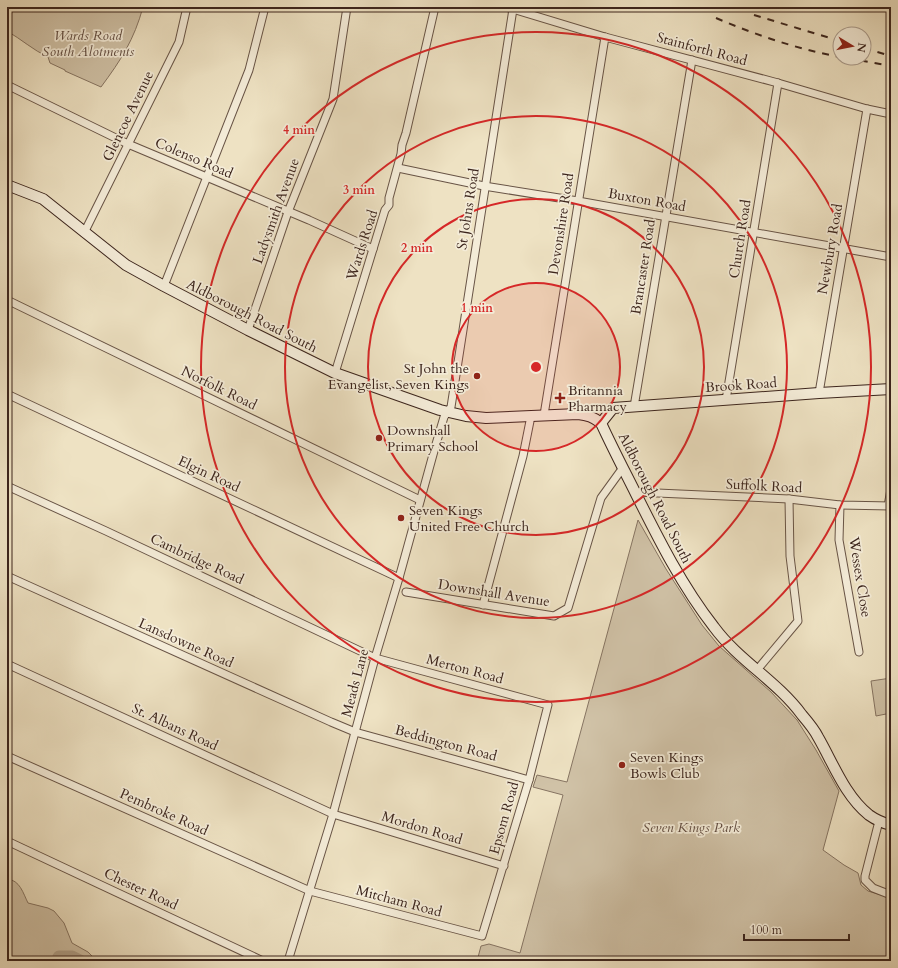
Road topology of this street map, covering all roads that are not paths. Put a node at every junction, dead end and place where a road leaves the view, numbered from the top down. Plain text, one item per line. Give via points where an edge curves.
1 (187, 7) edge
2 (265, 7) edge
3 (347, 7) edge
4 (435, 7) edge
5 (510, 8) edge
6 (605, 37) junction
7 (692, 60) junction
8 (778, 83) junction
9 (7, 85) edge
10 (867, 109) junction
11 (891, 114) edge
12 (128, 144) junction
13 (398, 168) junction
14 (206, 177) junction
15 (7, 185) edge
16 (484, 186) junction
17 (578, 201) junction
18 (288, 212) junction
19 (665, 216) junction
20 (84, 233) junction
21 (754, 233) junction
22 (373, 249) junction
23 (844, 249) junction
24 (891, 256) edge
25 (164, 286) junction
26 (7, 300) edge
27 (248, 330) junction
28 (334, 373) junction
29 (891, 389) edge
30 (819, 393) junction
31 (7, 394) edge
32 (726, 400) junction
33 (634, 407) junction
34 (448, 412) junction
35 (544, 415) junction
36 (531, 416) junction
37 (601, 423) junction
38 (622, 469) junction
39 (7, 486) edge
40 (891, 489) edge
41 (635, 492) junction
42 (789, 499) junction
43 (420, 500) junction
44 (840, 505) junction
45 (890, 506) edge
46 (7, 576) edge
47 (399, 578) junction
48 (406, 592) dead end
49 (483, 604) junction
50 (859, 652) dead end
51 (375, 658) junction
52 (7, 664) edge
53 (757, 670) junction
54 (548, 705) joint
55 (355, 732) junction
56 (7, 756) edge
57 (529, 780) junction
58 (333, 814) junction
59 (879, 821) junction
60 (891, 825) edge
61 (7, 841) edge
62 (504, 866) junction
63 (310, 891) junction
64 (891, 895) edge
65 (482, 936) joint
66 (263, 961) edge
67 (288, 961) edge

1 - 12 street, Glencoe Avenue via 179,42
2 - 14 street via 249,70
3 - 18 street, Ladysmith Avenue via 332,99
4 - 13 street, Wards Road
5 - 6 street, Stainforth Road
5 - 16 street, St Johns Road
6 - 7 street, Stainforth Road
6 - 17 street, Devonshire Road
7 - 8 street, Stainforth Road
7 - 19 street, Brancaster Road
8 - 10 street, Stainforth Road
8 - 21 street, Church Road
9 - 12 street, Colenso Road
10 - 11 street, Stainforth Road
10 - 23 street, Newbury Road
12 - 14 street, Colenso Road
12 - 20 street, Glencoe Avenue
13 - 16 street, Buxton Road
13 - 22 street, Wards Road via 389,205 385,210
14 - 18 street, Colenso Road
14 - 25 street
15 - 20 street, Aldborough Road South via 43,200
16 - 17 street, Buxton Road
16 - 34 street, St Johns Road via 451,407
17 - 19 street, Buxton Road
17 - 35 street, Devonshire Road
18 - 22 street, Colenso Road
18 - 27 street, Ladysmith Avenue
19 - 21 street, Buxton Road
19 - 33 street, Brancaster Road
20 - 25 street, Aldborough Road South via 122,263
21 - 23 street, Buxton Road
21 - 32 street, Church Road
22 - 28 street, Wards Road
23 - 24 street, Buxton Road
23 - 30 street, Newbury Road
25 - 27 street, Aldborough Road South
26 - 43 street, Norfolk Road
27 - 28 street, Aldborough Road South
28 - 34 street, Aldborough Road South
29 - 30 street, Brook Road
30 - 32 street, Brook Road
31 - 47 street, Elgin Road
32 - 33 street, Brook Road
33 - 37 street, Brook Road via 613,408
34 - 36 street, Aldborough Road South via 486,418
34 - 43 street, Meads Lane via 444,417
35 - 36 street, Aldborough Road South
35 - 37 street, Aldborough Road South via 589,415
36 - 49 street via 523,456
37 - 38 street, Aldborough Road South
38 - 41 street, Aldborough Road South
38 - 49 street, Downshall Avenue via 601,498 568,608 554,616
39 - 51 street, Cambridge Road
40 - 45 street
41 - 42 street, Suffolk Road
41 - 53 street, Aldborough Road South via 657,537 714,628
42 - 44 street, Suffolk Road
42 - 53 street via 790,556 798,621
43 - 47 street, Meads Lane
44 - 45 street, Suffolk Road
44 - 50 street, Wessex Close via 839,540
46 - 55 street, Lansdowne Road
47 - 51 street, Meads Lane
48 - 49 street, Downshall Avenue
51 - 54 street, Merton Road
51 - 55 street, Meads Lane
52 - 58 street, St. Albans Road
53 - 59 street, Aldborough Road South via 798,710 817,735 853,798
54 - 57 street, Epsom Road
55 - 57 street, Beddington Road
55 - 58 street, Meads Lane
56 - 63 street, Pembroke Road
57 - 62 street, Epsom Road
58 - 62 street, Mordon Road
58 - 63 street, Meads Lane
59 - 60 street, Aldborough Road South
59 - 64 street via 865,880 873,888
61 - 66 street, Chester Road
62 - 65 street, Epsom Road
63 - 65 street, Mitcham Road
63 - 67 street, Meads Lane

